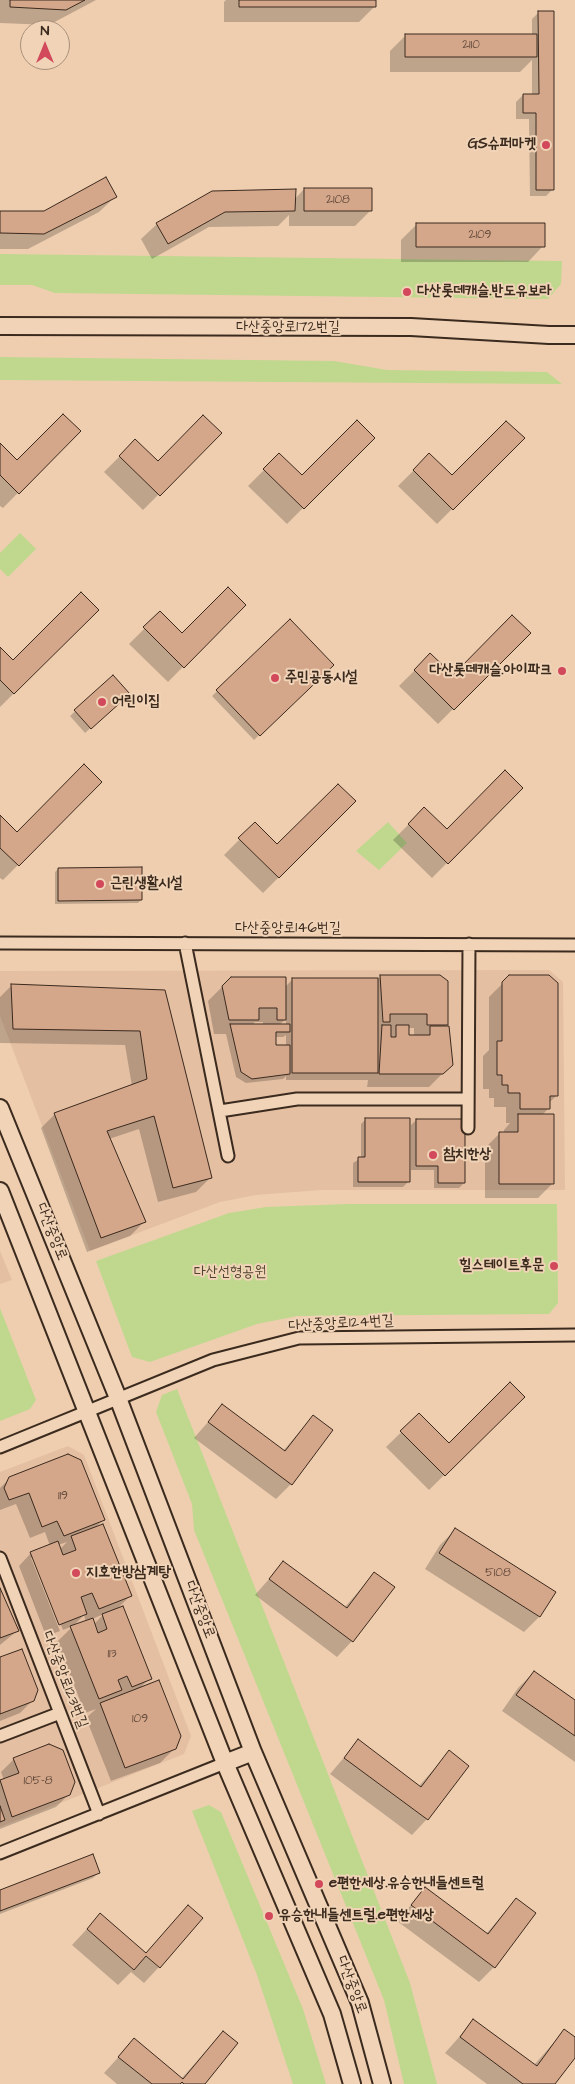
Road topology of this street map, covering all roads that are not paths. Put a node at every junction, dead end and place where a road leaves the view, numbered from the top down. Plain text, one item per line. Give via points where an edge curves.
1 (0, 326) edge
2 (575, 335) edge
3 (0, 943) edge
4 (185, 943) junction
5 (469, 944) junction
6 (575, 945) edge
7 (468, 1099) junction
8 (0, 1108) edge
9 (220, 1111) junction
10 (468, 1128) dead end
11 (228, 1156) dead end
12 (0, 1191) edge
13 (575, 1335) edge
14 (118, 1398) junction
15 (88, 1411) junction
16 (0, 1447) edge
17 (0, 1558) edge
18 (60, 1712) junction
19 (0, 1736) edge
20 (254, 1752) junction
21 (225, 1763) junction
22 (99, 1814) junction
23 (0, 1853) edge
24 (352, 2084) edge
25 (382, 2084) edge

1 - 2 street, 다산중앙로172번길 via 411,328
3 - 4 street, 다산중앙로146번길
4 - 5 street, 다산중앙로146번길
4 - 9 street
5 - 6 street, 다산중앙로146번길
5 - 7 street
7 - 9 street via 297,1099
7 - 10 street
8 - 14 street, 다산중앙로
9 - 11 street
12 - 15 street, 다산중앙로
13 - 14 street, 다산중앙로124번길 via 299,1338 213,1360
14 - 15 street
14 - 20 street, 다산중앙로
15 - 16 street
15 - 21 street, 다산중앙로
17 - 18 street, 다산중앙로123번길
18 - 19 street
18 - 22 street, 다산중앙로123번길
20 - 21 street
20 - 25 street, 다산중앙로 via 360,2003
21 - 22 street
21 - 24 street, 다산중앙로 via 332,2014
22 - 23 street

